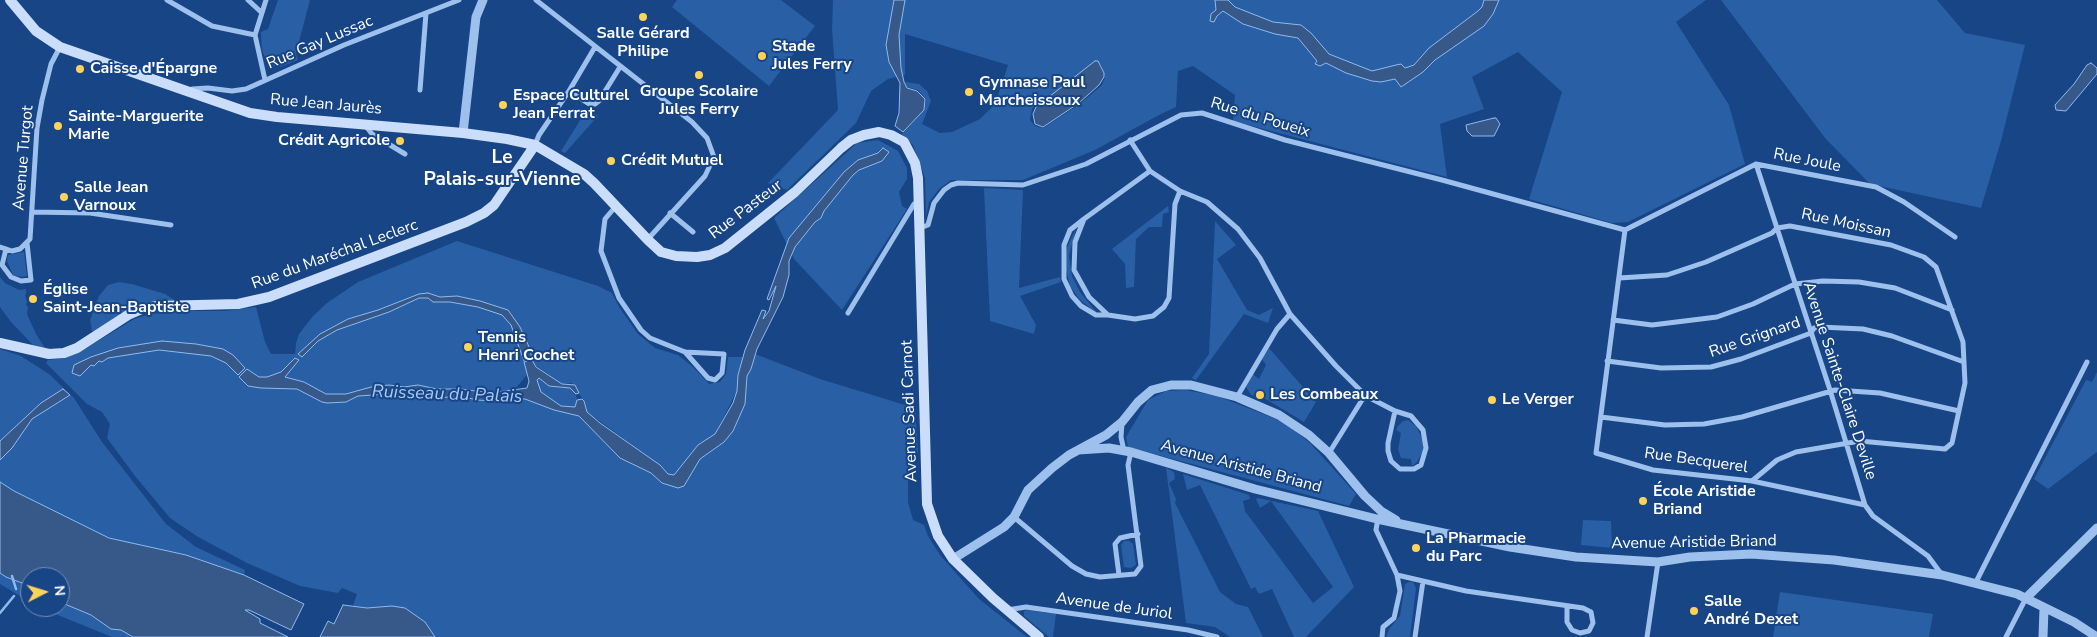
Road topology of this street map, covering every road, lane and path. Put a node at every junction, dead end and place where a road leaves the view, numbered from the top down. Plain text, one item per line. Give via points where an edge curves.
1 (10, 0) edge
2 (167, 0) edge
3 (248, 0) edge
4 (266, 0) edge
5 (460, 0) edge
6 (483, 0) edge
7 (536, 0) edge
8 (261, 12) junction
9 (426, 13) junction
10 (255, 35) junction
11 (60, 47) junction
12 (595, 47) junction
13 (620, 67) junction
14 (265, 80) junction
15 (420, 90) dead end
16 (570, 91) junction
17 (190, 93) junction
18 (364, 123) junction
19 (464, 133) junction
20 (1130, 140) junction
21 (904, 142) joint
22 (535, 145) junction
23 (405, 154) dead end
24 (1756, 164) junction
25 (1150, 171) junction
26 (1180, 191) junction
27 (918, 201) junction
28 (616, 206) junction
29 (32, 212) junction
30 (670, 213) junction
31 (1084, 219) junction
32 (171, 225) dead end
33 (919, 228) junction
34 (1778, 228) junction
35 (1625, 230) junction
36 (694, 232) dead end
37 (1955, 238) dead end
38 (648, 240) junction
39 (27, 243) junction
40 (3, 248) edge
41 (1619, 278) junction
42 (1795, 284) junction
43 (1952, 310) junction
44 (848, 313) dead end
45 (1290, 314) junction
46 (1108, 315) junction
47 (1613, 320) junction
48 (1811, 333) junction
49 (0, 343) edge
50 (685, 352) junction
51 (1608, 361) junction
52 (1964, 362) junction
53 (2087, 362) dead end
54 (1830, 390) junction
55 (1366, 396) junction
56 (1237, 397) junction
57 (1959, 410) junction
58 (1395, 411) junction
59 (1601, 417) junction
60 (1122, 422) junction
61 (1846, 443) junction
62 (1078, 450) junction
63 (1127, 452) junction
64 (1329, 453) junction
65 (1752, 481) junction
66 (1364, 496) junction
67 (1865, 505) junction
68 (1351, 511) junction
69 (1379, 515) junction
70 (1014, 517) junction
71 (2097, 528) edge
72 (1138, 534) junction
73 (953, 559) junction
74 (1658, 562) junction
75 (1119, 575) junction
76 (1397, 575) junction
77 (1942, 575) junction
78 (1423, 581) junction
79 (1975, 584) junction
80 (2026, 598) junction
81 (1567, 606) junction
82 (2044, 609) junction
83 (1007, 610) junction
84 (1039, 637) edge
85 (1217, 637) edge
86 (1382, 637) edge
87 (1414, 637) edge
88 (1647, 637) edge
89 (2006, 637) edge
90 (2043, 637) edge
91 (2097, 637) edge

1 - 11 main road, Rue Jean Jaurès via 36,31
2 - 10 street via 212,26
3 - 8 street
4 - 8 street
5 - 9 street, Rue Gay Lussac
6 - 19 street via 476,17
7 - 12 street
8 - 10 street
9 - 14 street, Rue Gay Lussac
9 - 15 street
10 - 14 street
11 - 17 main road, Rue Jean Jaurès
11 - 29 street, Avenue Turgot via 51,64 37,128
12 - 13 street
12 - 16 street
13 - 16 street via 595,104
13 - 30 street via 692,122 707,138 714,157 705,176
14 - 17 street, Rue Gay Lussac via 246,89 192,89
16 - 22 street
17 - 18 main road, Rue Jean Jaurès via 250,113
18 - 19 main road, Rue Jean Jaurès
18 - 23 street via 372,134
19 - 22 main road, Rue Jean Jaurès
20 - 25 street
20 - 33 street, Rue du Poueix via 1086,164 1023,185 958,183 944,190 934,203 928,225
20 - 35 street, Rue du Poueix via 1181,115 1202,113 1285,140
21 - 27 main road, Avenue Sadi Carnot via 915,163
21 - 38 main road, Rue Pasteur via 879,132 851,140 791,196 725,248 710,255 676,256 661,252
22 - 28 main road, Rue Pasteur via 584,174
22 - 49 main road, Rue du Maréchal Leclerc via 494,205 484,213 269,297 238,304 142,309 64,353 49,354
24 - 34 street, Avenue Sainte-Claire Deville
24 - 35 street, Rue Joule
24 - 37 street, Rue Joule via 1876,187 1904,202
25 - 26 street
25 - 31 street
26 - 45 street via 1207,202 1238,229 1260,258
26 - 46 street via 1175,204 1169,298 1164,307 1153,316 1135,319
27 - 33 main road, Avenue Sadi Carnot
27 - 44 street
28 - 38 main road, Rue Pasteur
28 - 50 street via 605,218 601,252 619,298 650,338
29 - 32 street via 90,213
29 - 39 street, Avenue Turgot
30 - 36 street
30 - 38 street
31 - 46 street via 1075,242 1074,270 1088,297
31 - 46 street via 1070,230 1064,245 1064,279 1081,306 1096,315
33 - 73 main road, Avenue Sadi Carnot via 927,504 938,536
34 - 41 street, Rue Moissan via 1706,262 1667,275
34 - 42 street, Avenue Sainte-Claire Deville
34 - 43 street, Rue Moissan via 1790,226 1891,246 1924,257 1936,267
35 - 41 street, Rue Becquerel
39 - 40 street via 20,250
39 - 40 street, Avenue Turgot via 31,280 11,278 2,265
41 - 47 street, Rue Becquerel
42 - 43 street via 1859,282 1895,288
42 - 47 street via 1717,317 1652,325
42 - 48 street, Avenue Sainte-Claire Deville
43 - 52 street, Rue Moissan via 1963,342
45 - 55 street
45 - 56 street via 1277,329
47 - 51 street, Rue Becquerel
48 - 51 street, Rue Grignard via 1711,367 1662,368
48 - 52 street, Rue Grignard via 1820,327 1863,329
48 - 54 street, Avenue Sainte-Claire Deville
50 - 50 street via 724,354 722,373 715,380 708,378
51 - 59 street, Rue Becquerel
52 - 57 street, Rue Moissan via 1965,383
53 - 79 street
54 - 57 street via 1880,393
54 - 59 street via 1742,417 1704,424 1665,425
54 - 61 street, Avenue Sainte-Claire Deville
55 - 58 street
55 - 64 street
56 - 60 street, Avenue Aristide Briand via 1191,385 1171,385 1152,390
56 - 64 street, Avenue Aristide Briand via 1279,414
57 - 61 street, Rue Moissan via 1952,443 1945,449 1860,441
58 - 58 street via 1411,416 1423,430 1425,456 1414,470 1400,469 1391,461 1388,443
59 - 65 street, Rue Becquerel via 1596,453 1653,470
60 - 62 street, Avenue Aristide Briand
60 - 63 street via 1121,437
61 - 65 street via 1790,454 1777,460
61 - 67 street, Avenue Sainte-Claire Deville
62 - 63 street, Avenue Aristide Briand via 1109,448
62 - 70 street, Avenue Aristide Briand via 1028,490
63 - 68 street, Avenue Aristide Briand via 1254,489
63 - 72 street
64 - 66 street, Avenue Aristide Briand
65 - 67 street, Rue Becquerel
66 - 68 street via 1357,508
66 - 69 street, Avenue Aristide Briand
67 - 77 street, Avenue Sainte-Claire Deville via 1873,516 1928,556
68 - 69 street, Avenue Aristide Briand
69 - 74 street, Avenue Aristide Briand via 1510,548 1576,557
69 - 76 street via 1376,530
70 - 73 street, Avenue Aristide Briand via 1004,527
70 - 75 street via 1086,574 1100,577
71 - 80 street
72 - 75 street via 1120,538 1115,544
72 - 75 street via 1141,566 1135,574
73 - 83 main road, Avenue Sadi Carnot
74 - 77 street, Avenue Aristide Briand via 1751,554 1834,560
74 - 88 street
76 - 78 street
76 - 86 street via 1400,591 1394,618 1383,627
77 - 79 street, Avenue Aristide Briand
78 - 81 street
78 - 87 street
79 - 80 street, Avenue Aristide Briand
80 - 82 street, Avenue Aristide Briand
80 - 89 street
81 - 81 street via 1590,612 1593,623 1589,630 1580,633 1572,630 1567,622
82 - 90 street
82 - 91 street, Avenue Aristide Briand via 2074,622
83 - 84 main road, Avenue Sadi Carnot
83 - 85 street, Avenue de Juriol via 1026,607

